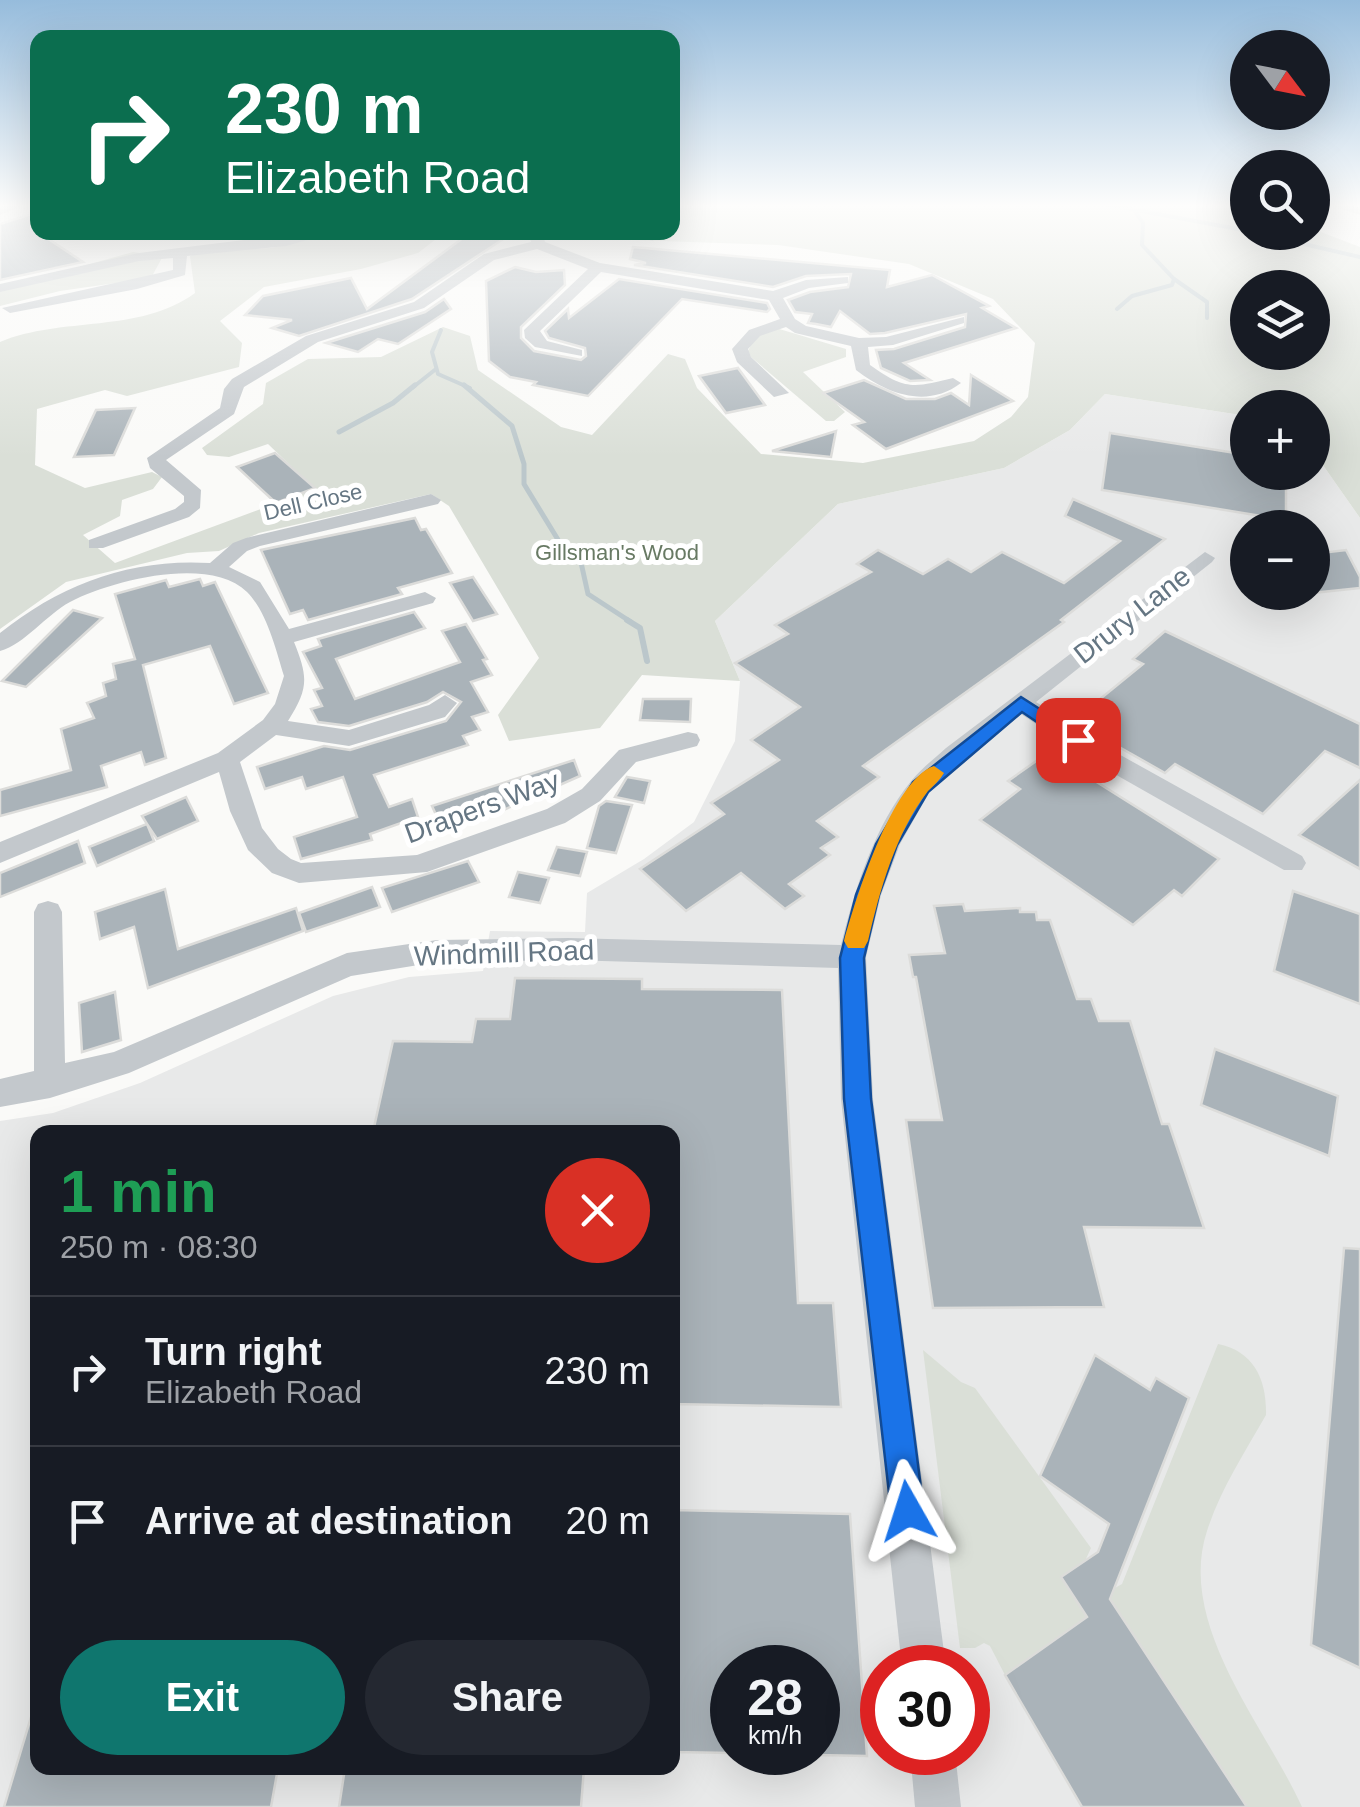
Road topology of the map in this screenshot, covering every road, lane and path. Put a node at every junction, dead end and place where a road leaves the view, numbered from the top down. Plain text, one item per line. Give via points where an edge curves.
1 (119, 288) edge
2 (443, 288) edge
3 (576, 288) edge
4 (744, 288) edge
5 (794, 288) edge
6 (774, 296) junction
7 (10, 308) dead end
8 (960, 320) dead end
9 (789, 322) junction
10 (859, 343) junction
11 (576, 353) dead end
12 (953, 383) dead end
13 (780, 393) dead end
14 (431, 500) dead end
15 (96, 544) dead end
16 (1205, 558) dead end
17 (215, 569) junction
18 (425, 598) dead end
19 (280, 639) junction
20 (0, 644) edge
21 (445, 702) dead end
22 (1021, 703) junction
23 (273, 727) junction
24 (688, 740) dead end
25 (227, 759) junction
26 (0, 853) edge
27 (1293, 863) dead end
28 (48, 912) dead end
29 (852, 958) junction
30 (50, 1084) junction
31 (0, 1093) edge
32 (922, 1645) edge
33 (935, 1775) edge
34 (938, 1807) edge

1 - 7 street
2 - 15 street via 419,305 312,339 238,382 228,410 156,458 194,494 193,504
3 - 11 street via 532,330 542,344
4 - 6 street
5 - 6 street
6 - 9 street
8 - 10 street via 887,342
9 - 10 street via 820,337
9 - 13 street via 758,330 740,349
10 - 12 street via 862,366 898,392 916,395
14 - 17 street, Dell Close via 253,542
16 - 22 street, Drury Lane
17 - 19 street via 258,590
17 - 20 street via 142,572 87,587 39,612
18 - 19 street
19 - 23 street via 295,676 293,694
21 - 23 street via 437,711 349,738
22 - 27 street
22 - 29 street, Drury Lane via 920,787 886,844
23 - 25 street
24 - 25 street, Drapers Way via 628,756 591,796 556,816 418,865 299,874 283,869 255,841
25 - 26 street
28 - 30 street
29 - 30 street, Windmill Road via 437,950 348,966 118,1064
29 - 32 street, Drury Lane via 858,1099
30 - 31 street, Windmill Road
33 - 34 street

